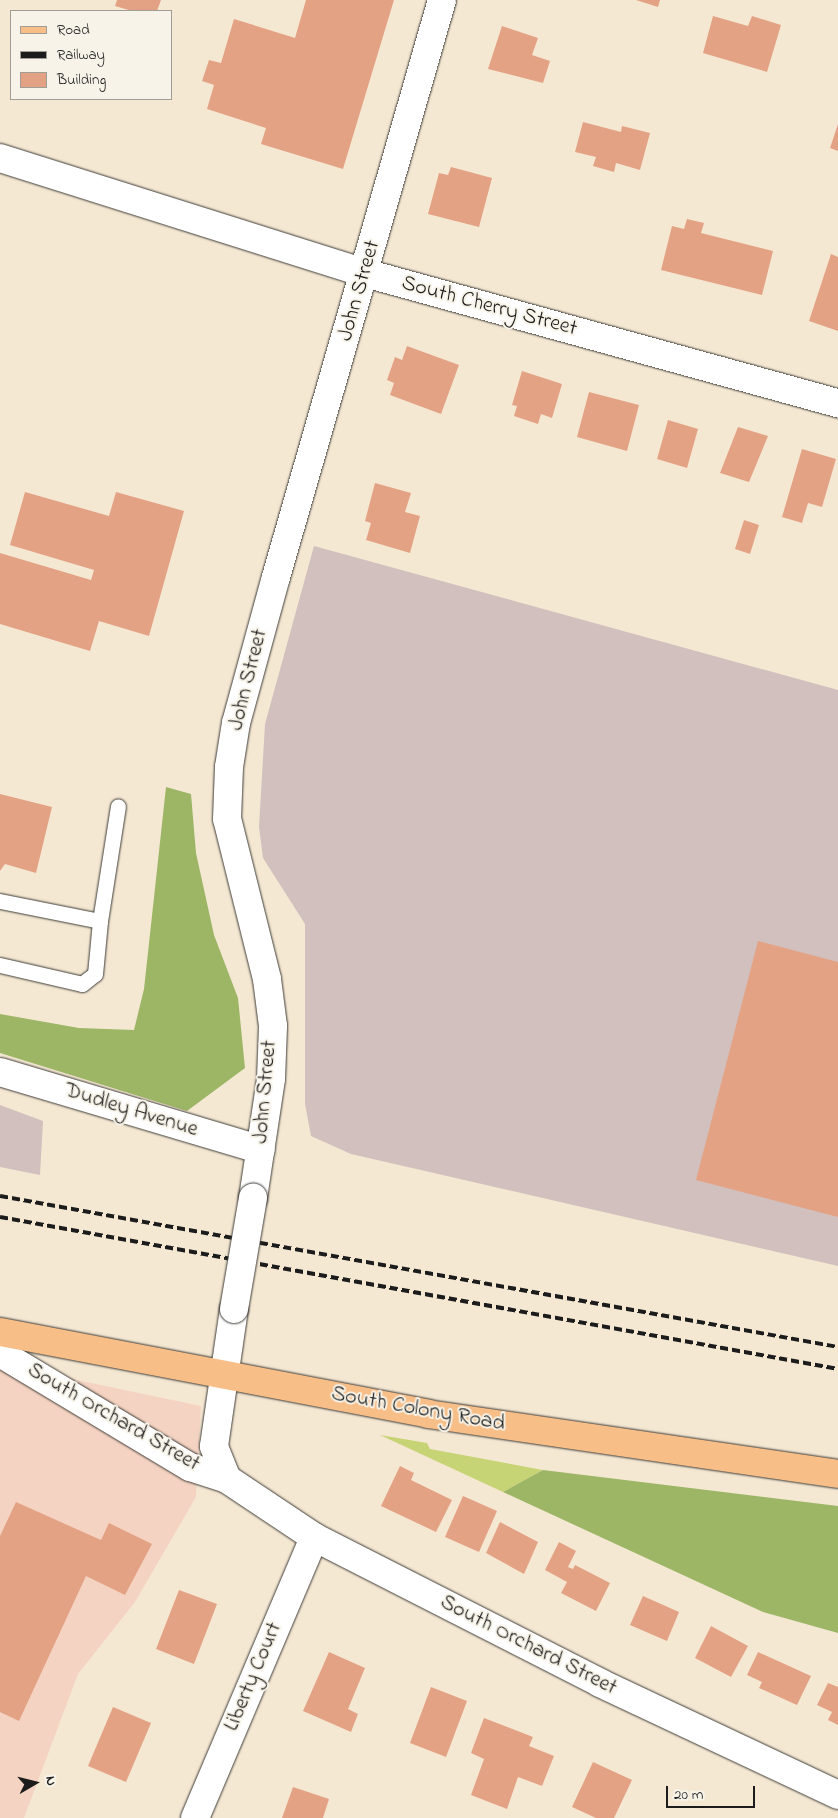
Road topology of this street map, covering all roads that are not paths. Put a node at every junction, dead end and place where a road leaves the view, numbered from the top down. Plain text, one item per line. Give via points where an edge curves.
1 (442, 0) edge
2 (0, 158) edge
3 (365, 273) junction
4 (838, 402) edge
5 (118, 806) dead end
6 (0, 901) edge
7 (100, 921) junction
8 (0, 965) edge
9 (0, 1072) edge
10 (261, 1150) junction
11 (0, 1332) edge
12 (0, 1353) edge
13 (223, 1375) junction
14 (838, 1474) edge
15 (227, 1479) junction
16 (314, 1537) junction
17 (838, 1795) edge
18 (195, 1818) edge

1 - 3 street, John Street
2 - 3 street, South Cherry Street
3 - 4 street, South Cherry Street
3 - 10 street, John Street via 276,577 236,723 229,767 227,819 267,979 272,1026
5 - 7 lane
6 - 7 lane
7 - 8 lane via 95,974 82,984
9 - 10 street, Dudley Avenue
10 - 13 street, John Street, bridge
11 - 13 main road, South Colony Road
12 - 15 street, South Orchard Street via 190,1467
13 - 14 main road, South Colony Road via 428,1414
13 - 15 street, South Orchard Street via 214,1446
15 - 16 street, South Orchard Street
16 - 17 street, South Orchard Street via 600,1683
16 - 18 street, Liberty Court

